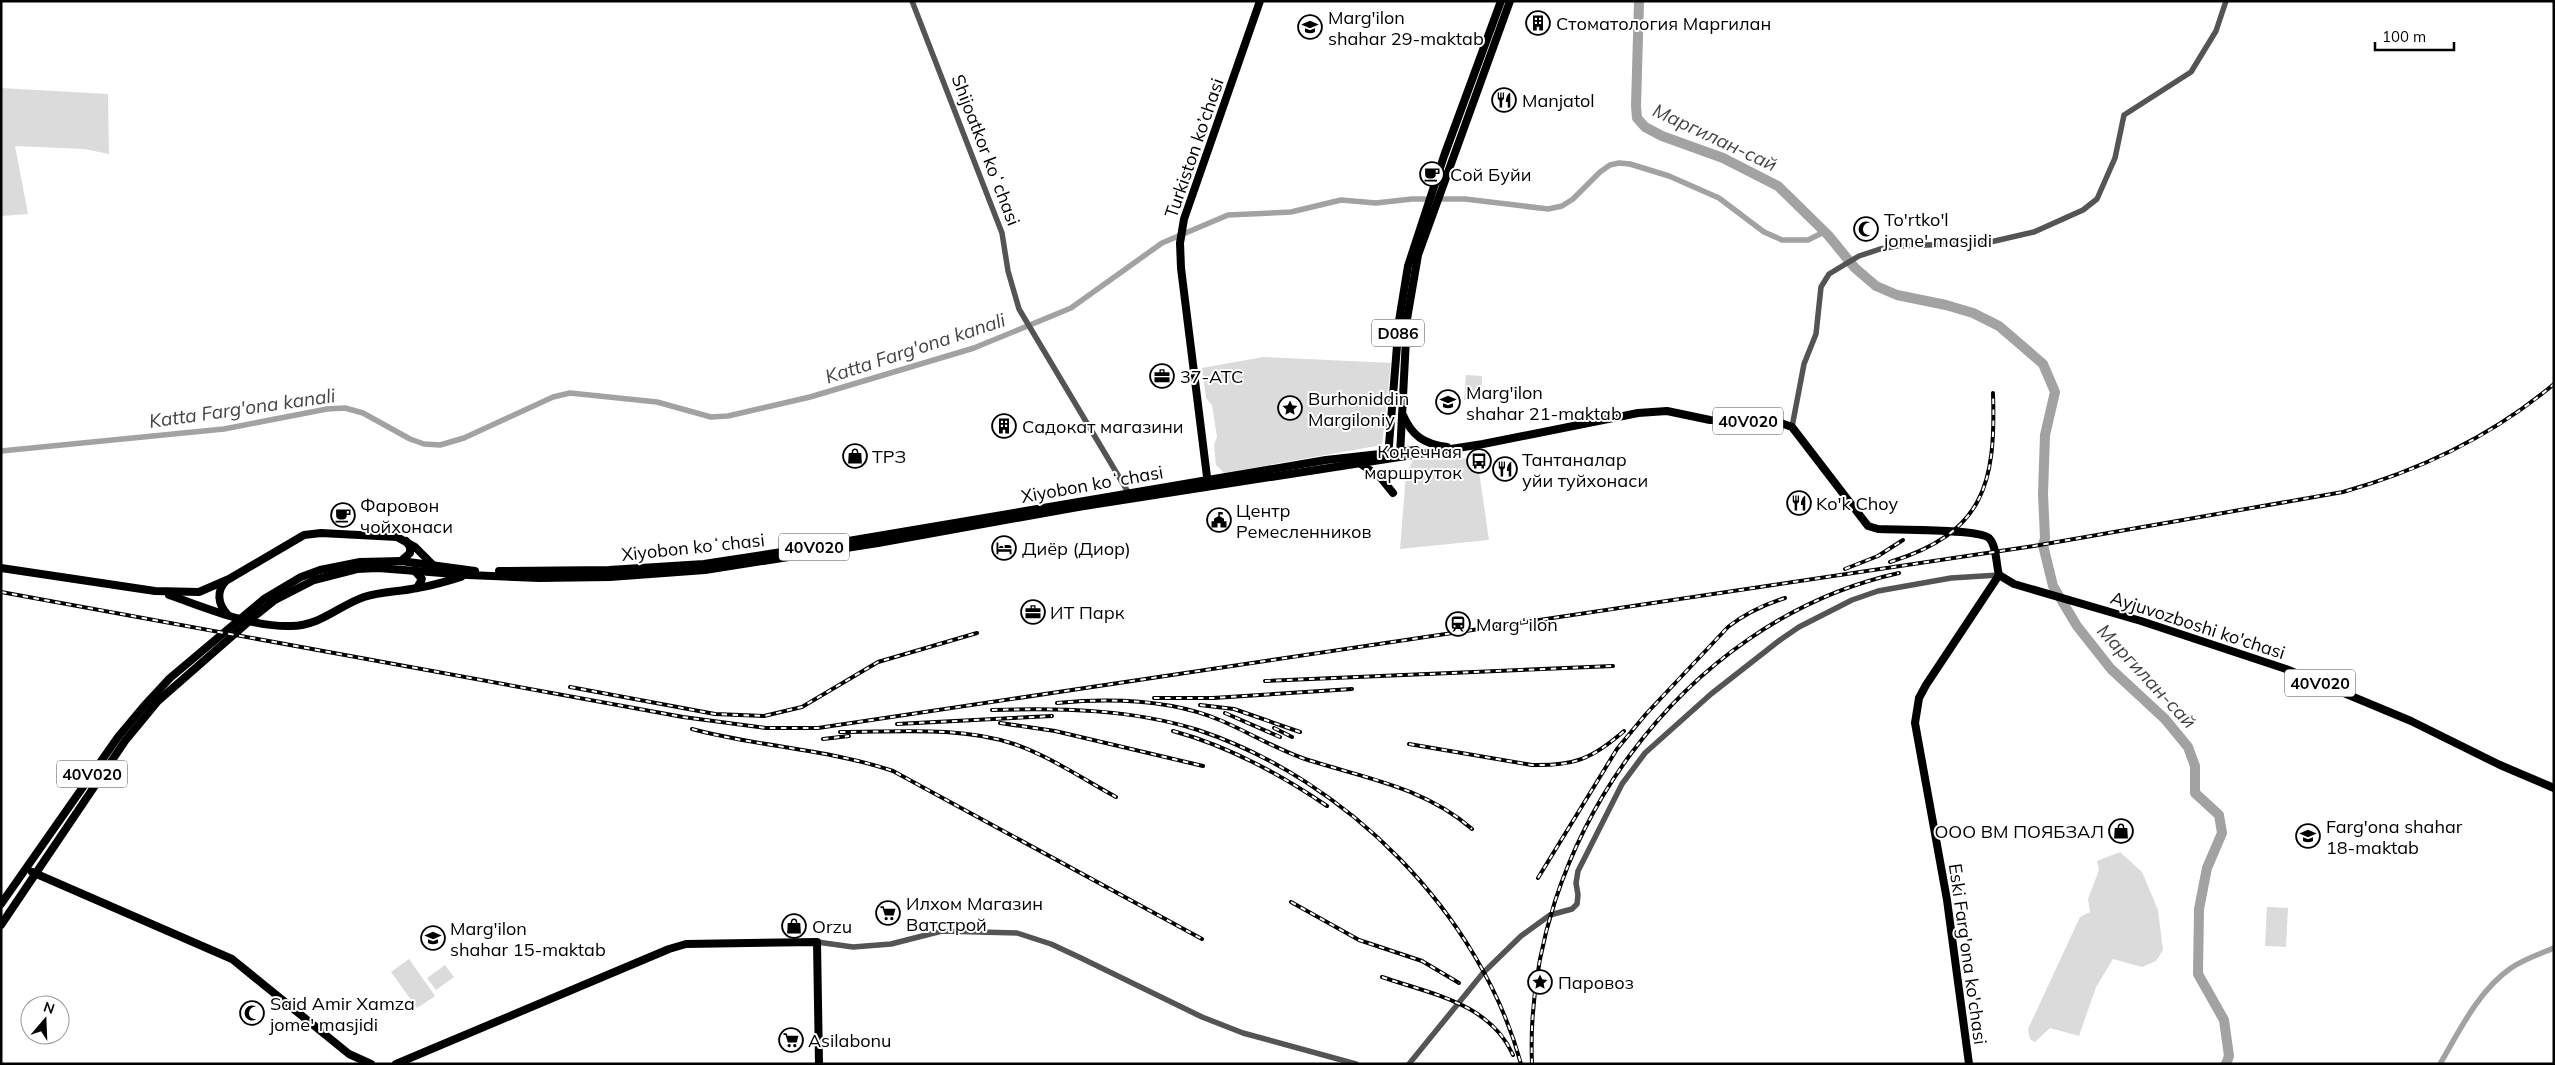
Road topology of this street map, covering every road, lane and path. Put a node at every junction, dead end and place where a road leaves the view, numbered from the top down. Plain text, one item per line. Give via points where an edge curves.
1 (912, 1) edge
2 (1260, 1) edge
3 (1501, 1) edge
4 (1510, 1) edge
5 (2226, 1) edge
6 (1395, 369) junction
7 (1406, 370) junction
8 (1401, 413) junction
9 (1792, 427) junction
10 (1454, 448) junction
11 (1400, 454) junction
12 (1388, 455) junction
13 (1358, 462) junction
14 (1208, 483) junction
15 (1128, 492) junction
16 (1393, 493) dead end
17 (405, 540) junction
18 (802, 553) junction
19 (401, 562) junction
20 (433, 565) junction
21 (1, 568) edge
22 (414, 570) junction
23 (468, 575) junction
24 (1999, 575) junction
25 (229, 579) junction
26 (417, 588) junction
27 (156, 591) junction
28 (227, 614) junction
29 (251, 615) junction
30 (199, 658) junction
31 (2554, 788) edge
32 (25, 869) junction
33 (35, 873) junction
34 (1, 904) edge
35 (1, 925) edge
36 (817, 942) junction
37 (371, 1064) edge
38 (396, 1064) edge
39 (819, 1064) edge
40 (1356, 1064) edge
41 (1409, 1064) edge
42 (1969, 1064) edge

1 - 15 street, Shijoatkor koʻchasi via 1002,233 1008,272 1019,309
2 - 14 main road, Turkiston ko’chasi via 1184,220 1180,243
3 - 6 main road, D086 via 1408,266
4 - 7 main road, D086 via 1415,270 1408,319
5 - 9 street via 2216,31 2191,72 2124,115 2115,158 2096,199 2082,210 2034,232 1986,243 1896,246 1859,256 1829,274 1821,287 1816,334 1804,364
6 - 7 main road
6 - 12 main road, D086
7 - 8 main road, D086
8 - 10 main road via 1411,431 1426,444
8 - 11 main road, D086
9 - 10 main road, 40V020 via 1775,421 1710,420 1667,411
9 - 24 main road, 40V020 via 1868,526 1971,533 1988,538
10 - 11 main road, 40V020
11 - 12 main road, 40V020
12 - 13 main road, Xiyobon koʻchasi / 40V020
12 - 14 main road, Xiyobon koʻchasi / 40V020
13 - 14 main road, Xiyobon koʻchasi / 40V020
13 - 16 main road via 1381,478
14 - 15 main road, Xiyobon koʻchasi / 40V020
14 - 18 main road, Xiyobon koʻchasi / 40V020
15 - 18 main road, Xiyobon koʻchasi / 40V020
17 - 19 main road via 410,550
17 - 20 main road
17 - 25 main road via 387,536 304,535
18 - 20 main road, Xiyobon koʻchasi / 40V020 via 609,570 471,571
18 - 23 main road, Xiyobon koʻchasi / 40V020 via 705,570 610,577
19 - 20 main road, Xiyobon koʻchasi / 40V020
19 - 29 main road, Xiyobon koʻchasi / 40V020 via 360,562 320,570 282,587
21 - 27 main road
22 - 23 main road, Xiyobon koʻchasi / 40V020
22 - 26 main road via 422,579
22 - 29 main road, Xiyobon koʻchasi / 40V020 via 357,569 314,580
23 - 26 main road
24 - 31 main road, Ayjuvozboshi ko'chasi / 40V020 via 2014,584 2043,590 2286,669 2411,721
24 - 41 street via 1912,584 1852,600 1799,627 1711,694 1645,753 1622,784 1578,871 1577,904 1572,909 1550,916 1510,947 1483,973
24 - 42 main road, Eski Farg'ona ko'chasi via 1926,685 1919,698 1915,723 1947,900
25 - 27 main road via 199,592
25 - 28 main road via 218,596
26 - 28 main road via 366,596 310,625 278,625
27 - 28 main road
29 - 30 main road, 40V020
30 - 32 main road, 40V020 via 170,678 118,738
30 - 33 main road, 40V020 via 131,733
32 - 33 main road
32 - 34 main road, 40V020
33 - 35 main road, 40V020
33 - 37 main road via 232,959 350,1054
36 - 38 main road via 686,944
36 - 39 main road
36 - 40 street via 853,948 891,944 942,931 1017,933 1052,944 1202,1018 1243,1033

